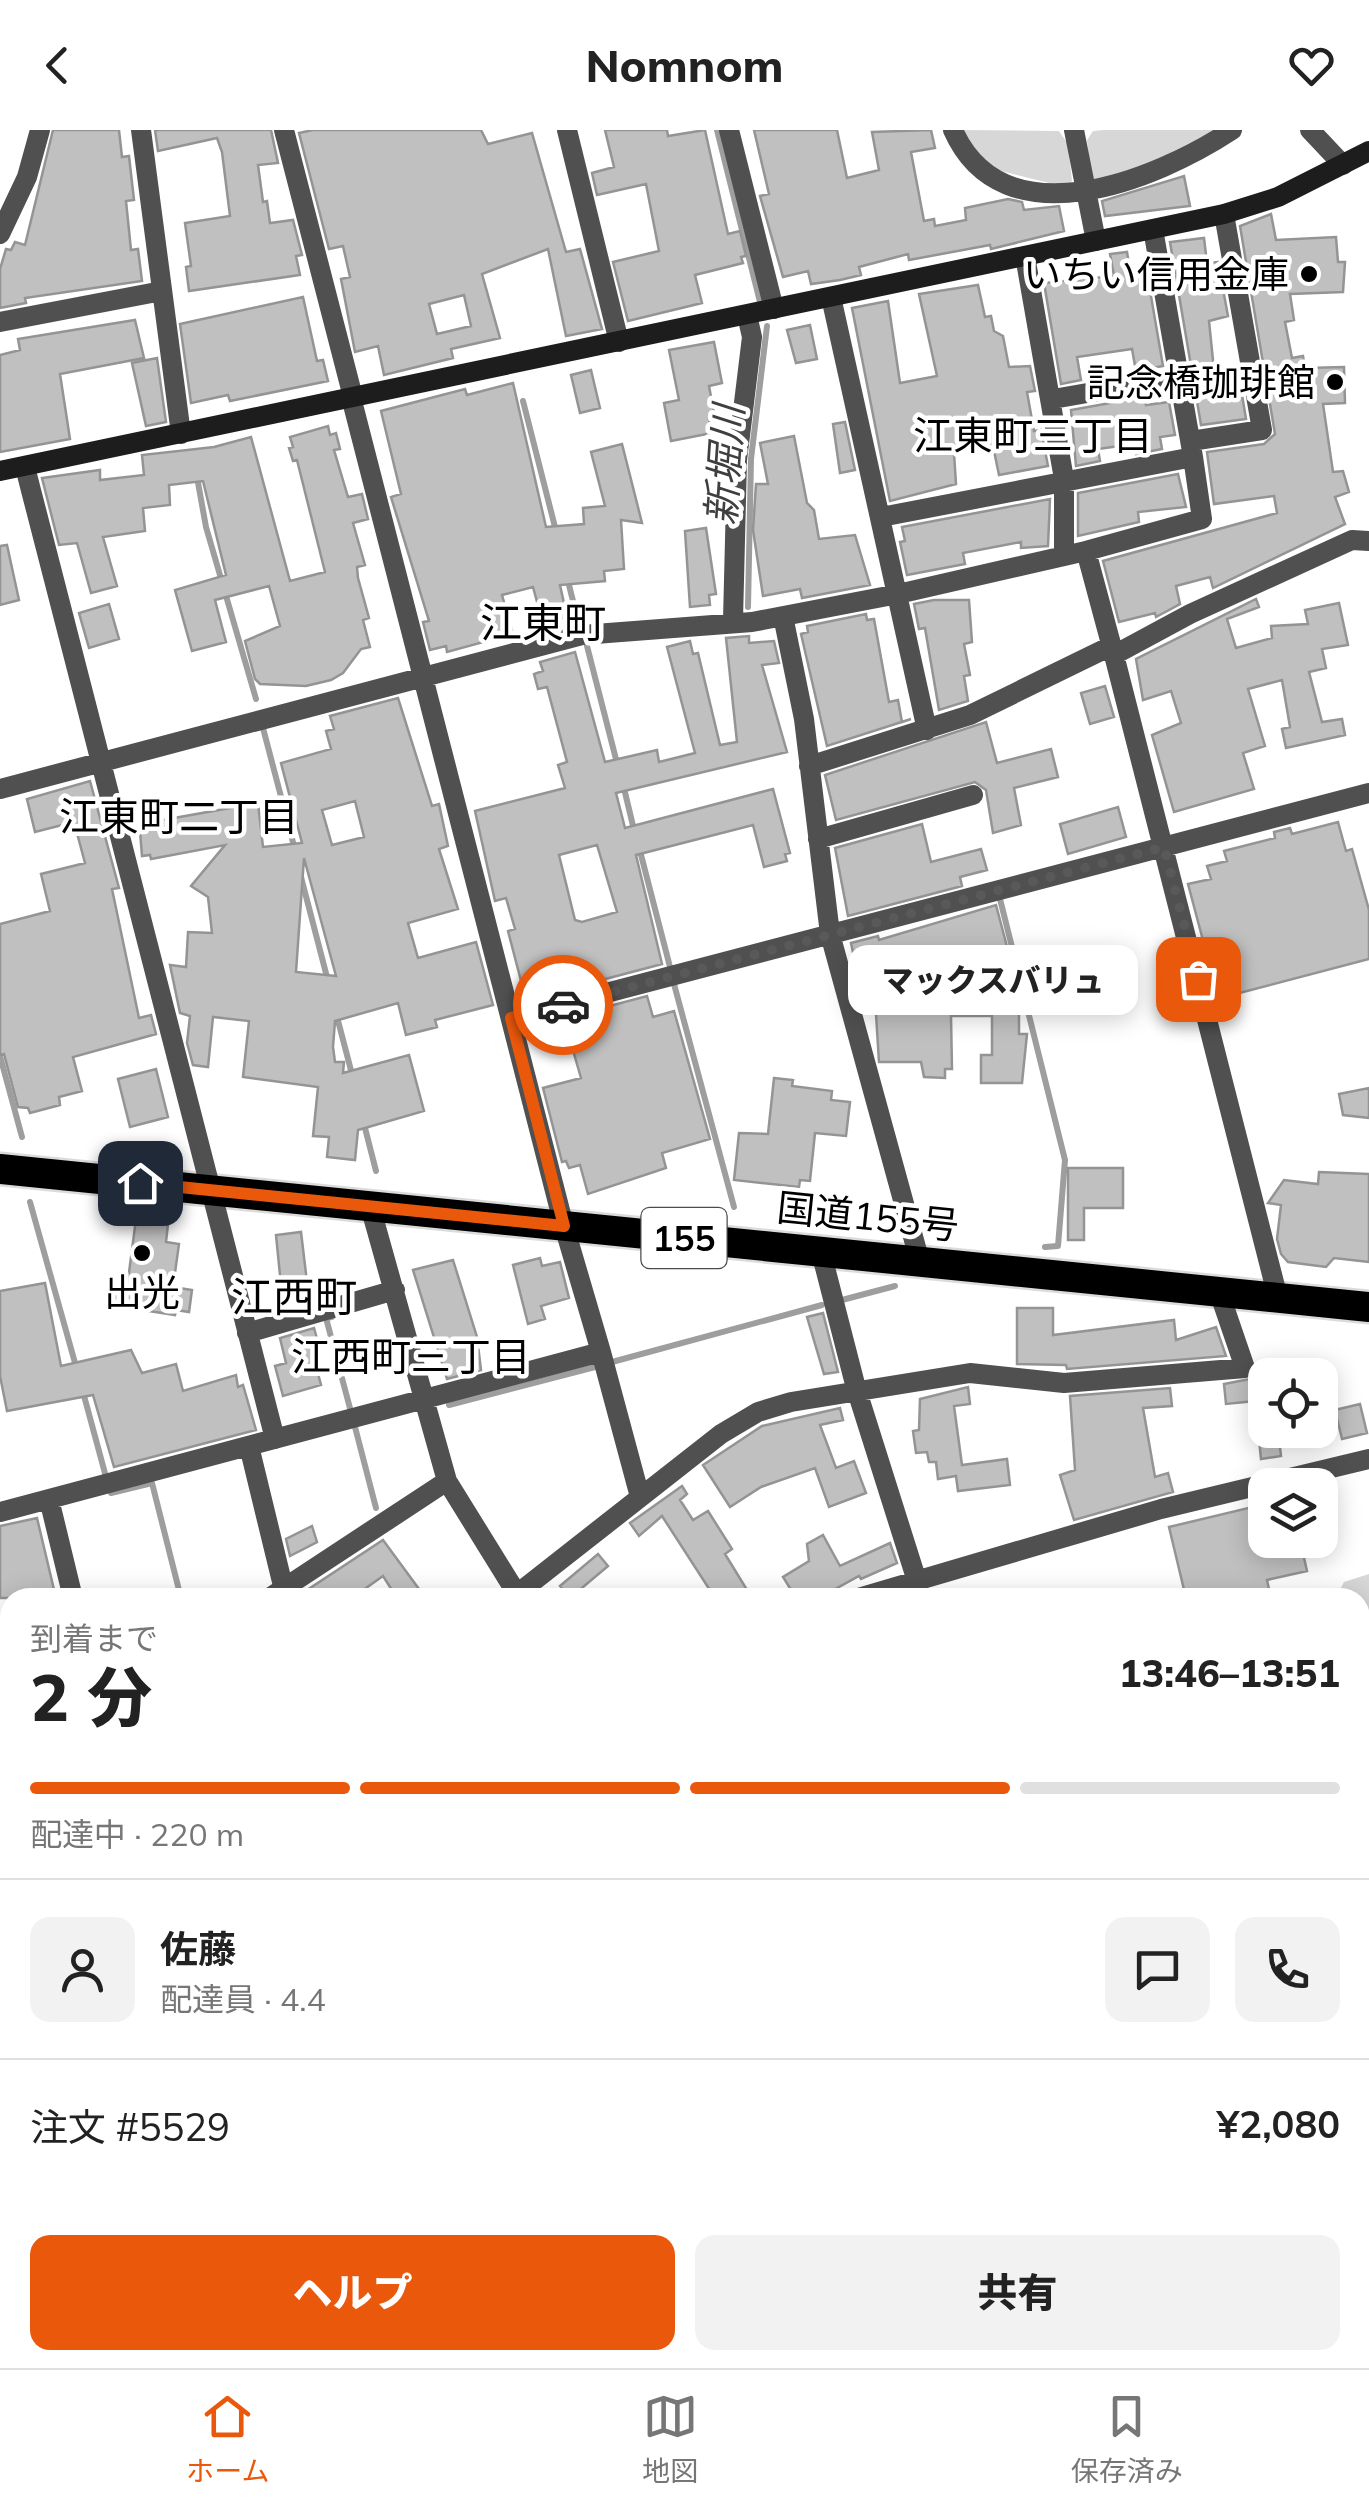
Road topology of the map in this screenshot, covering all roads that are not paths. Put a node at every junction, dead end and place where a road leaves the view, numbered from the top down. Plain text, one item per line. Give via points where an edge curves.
1 (40, 130) edge
2 (140, 130) edge
3 (284, 130) edge
4 (568, 130) edge
5 (728, 130) edge
6 (953, 130) edge
7 (1074, 130) edge
8 (1232, 130) edge
9 (1310, 130) edge
10 (1369, 151) edge
11 (1343, 165) junction
12 (1086, 192) junction
13 (1224, 214) junction
14 (1152, 230) junction
15 (0, 234) edge
16 (1096, 242) junction
17 (1025, 256) junction
18 (162, 292) junction
19 (831, 297) junction
20 (774, 309) junction
21 (747, 315) junction
22 (0, 322) edge
23 (619, 342) junction
24 (1179, 377) junction
25 (352, 397) junction
26 (1052, 399) junction
27 (181, 434) junction
28 (1192, 449) junction
29 (25, 467) junction
30 (0, 471) edge
31 (1064, 480) junction
32 (881, 518) junction
33 (1369, 541) edge
34 (1086, 551) junction
35 (1064, 556) junction
36 (898, 594) junction
37 (782, 616) junction
38 (734, 620) junction
39 (1113, 650) junction
40 (424, 678) junction
41 (927, 730) junction
42 (98, 762) junction
43 (809, 766) junction
44 (0, 789) edge
45 (1369, 792) edge
46 (973, 796) dead end
47 (818, 839) junction
48 (1164, 847) junction
49 (830, 934) junction
50 (511, 1018) junction
51 (0, 1169) edge
52 (210, 1190) junction
53 (370, 1206) junction
54 (564, 1226) junction
55 (821, 1252) junction
56 (920, 1262) junction
57 (394, 1290) junction
58 (1220, 1292) junction
59 (1278, 1298) junction
60 (1369, 1307) edge
61 (247, 1333) junction
62 (602, 1352) junction
63 (856, 1388) junction
64 (426, 1399) junction
65 (275, 1439) junction
66 (249, 1446) junction
67 (1369, 1459) edge
68 (447, 1481) junction
69 (640, 1497) junction
70 (49, 1499) junction
71 (0, 1512) edge
72 (916, 1578) junction
73 (71, 1588) edge
74 (279, 1588) edge
75 (287, 1588) edge
76 (510, 1588) edge
77 (525, 1588) edge
78 (887, 1588) edge

1 - 15 street via 28,177
2 - 18 street
3 - 25 street
4 - 23 street
5 - 20 street
6 - 12 street via 964,156 987,178
7 - 12 street
8 - 12 street via 1160,171
9 - 11 street
10 - 11 street
11 - 13 street
12 - 16 street
13 - 14 street
13 - 28 street via 1262,430
14 - 16 street
14 - 24 street
16 - 17 street
17 - 19 street
17 - 26 street
18 - 22 street
18 - 27 street
19 - 20 street
19 - 32 street
20 - 21 street
21 - 23 street
21 - 38 street via 752,337 737,460
23 - 25 street
24 - 26 street
24 - 28 street
25 - 27 street
25 - 40 street
26 - 31 street
27 - 29 street
28 - 31 street
28 - 34 street via 1202,519
29 - 30 street
29 - 42 street
31 - 32 street
31 - 35 street
32 - 36 street
33 - 39 street via 1352,540
34 - 35 street
34 - 39 street
35 - 36 street
36 - 37 street
36 - 41 street
37 - 38 street
37 - 43 street
38 - 40 street via 582,635
39 - 41 street
39 - 48 street
40 - 42 street
40 - 50 street
41 - 43 street
42 - 44 street
42 - 52 street
43 - 47 street
45 - 48 street
46 - 47 street
47 - 49 street
48 - 49 street
48 - 59 street
49 - 50 street
49 - 56 street
50 - 54 street
51 - 52 highway, 国道155号 / 155
52 - 53 highway, 国道155号 / 155
52 - 61 street
53 - 54 highway, 国道155号 / 155
53 - 57 street
54 - 55 highway, 国道155号 / 155
54 - 62 street
55 - 56 highway, 国道155号 / 155
55 - 63 street
56 - 58 highway, 国道155号 / 155
57 - 61 street
57 - 64 street
58 - 59 highway, 国道155号 / 155
58 - 63 street via 1245,1368 1064,1383 970,1374
59 - 60 highway, 国道155号 / 155
61 - 65 street
62 - 64 street
62 - 69 street
63 - 69 street via 758,1412
63 - 72 street
64 - 65 street
64 - 68 street
65 - 66 street
66 - 70 street
66 - 74 street
67 - 72 street
68 - 75 street
68 - 76 street
69 - 77 street
70 - 71 street
70 - 73 street
72 - 78 street

